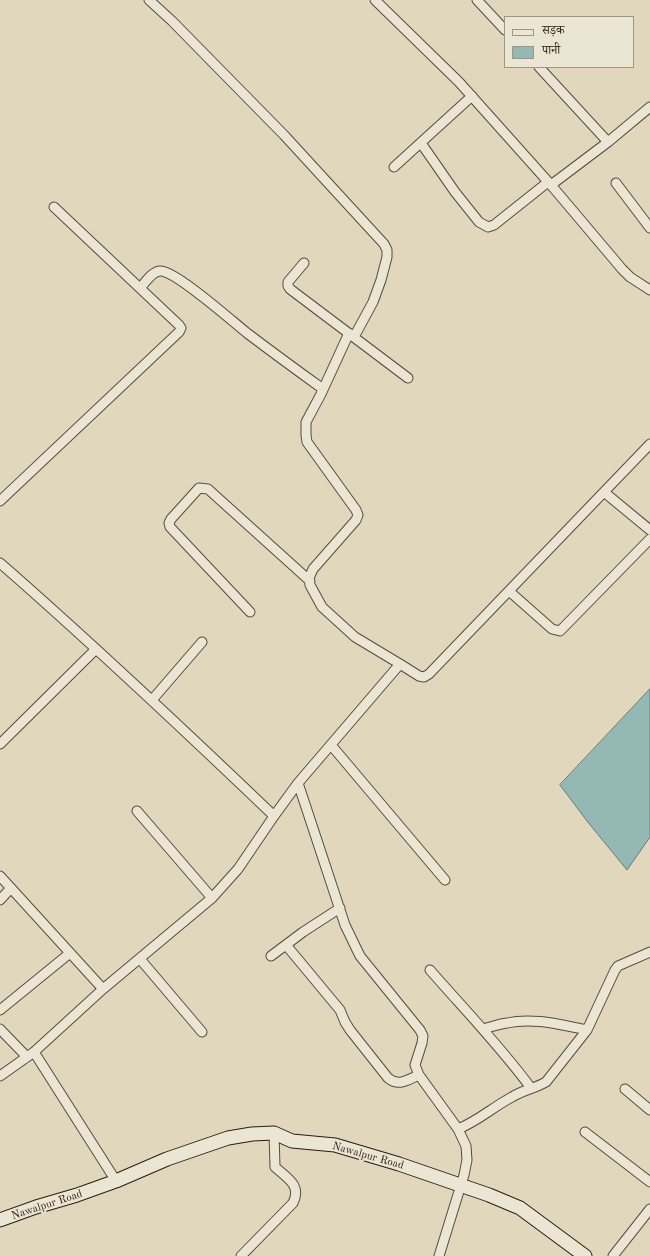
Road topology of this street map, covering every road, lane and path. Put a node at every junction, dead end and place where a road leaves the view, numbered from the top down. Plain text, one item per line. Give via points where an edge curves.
1 (148, 0) edge
2 (375, 0) edge
3 (477, 0) edge
4 (504, 29) edge
5 (540, 68) edge
6 (472, 96) junction
7 (650, 107) edge
8 (608, 142) junction
9 (421, 143) junction
10 (394, 168) dead end
11 (616, 183) dead end
12 (550, 184) junction
13 (54, 207) dead end
14 (650, 228) edge
15 (304, 262) dead end
16 (140, 288) junction
17 (650, 290) edge
18 (352, 335) junction
19 (408, 378) dead end
20 (323, 389) junction
21 (650, 444) edge
22 (604, 492) junction
23 (0, 501) edge
24 (650, 530) edge
25 (650, 539) edge
26 (0, 563) edge
27 (310, 580) junction
28 (509, 591) junction
29 (250, 612) dead end
30 (202, 642) dead end
31 (96, 649) junction
32 (400, 664) junction
33 (152, 700) junction
34 (0, 744) edge
35 (330, 745) junction
36 (298, 783) junction
37 (137, 811) dead end
38 (274, 816) junction
39 (0, 876) edge
40 (444, 880) dead end
41 (11, 888) junction
42 (212, 898) junction
43 (0, 900) edge
44 (340, 908) junction
45 (286, 945) junction
46 (650, 952) edge
47 (70, 953) junction
48 (271, 956) dead end
49 (140, 959) junction
50 (430, 970) dead end
51 (103, 989) junction
52 (0, 1010) edge
53 (0, 1029) edge
54 (483, 1029) junction
55 (587, 1030) junction
56 (202, 1032) dead end
57 (30, 1054) junction
58 (0, 1076) edge
59 (419, 1076) junction
60 (531, 1088) junction
61 (625, 1089) dead end
62 (650, 1110) edge
63 (458, 1129) junction
64 (585, 1132) dead end
65 (274, 1133) junction
66 (649, 1180) edge
67 (116, 1181) junction
68 (461, 1185) junction
69 (650, 1209) edge
70 (0, 1220) edge
71 (241, 1256) edge
72 (439, 1256) edge
73 (585, 1256) edge
74 (613, 1256) edge

1 - 18 street via 172,21 284,135 384,244 387,257 381,280 373,302
2 - 6 street
3 - 4 street
5 - 8 street
6 - 9 street
6 - 12 street
7 - 8 street
8 - 12 street
9 - 10 street
9 - 12 street via 455,192 485,226 494,225
11 - 14 street
12 - 17 street via 622,269
13 - 16 street
15 - 18 street via 288,282 288,286
16 - 20 street via 154,273 166,272
16 - 23 street via 179,325 179,332
18 - 19 street
18 - 20 street
20 - 27 street via 306,422 307,442 358,515 313,569
21 - 22 street
22 - 24 street
22 - 28 street
25 - 28 street via 560,630 552,629
26 - 31 street
27 - 29 street via 208,489 199,488 171,519 170,527
27 - 32 street via 310,585 322,607 354,637
28 - 32 street via 429,674 419,676
30 - 33 street
31 - 33 street
31 - 34 street
32 - 35 street
33 - 38 street
35 - 36 street
35 - 40 street
36 - 38 street
36 - 44 street
37 - 42 street
38 - 42 street via 238,869
39 - 41 street
41 - 43 street
41 - 47 street
42 - 49 street
44 - 45 street
44 - 59 street via 360,956 423,1036 416,1065
45 - 48 street
45 - 59 street via 340,1010 350,1030 388,1078 400,1083
46 - 55 street via 618,966
47 - 51 street
47 - 52 street
49 - 51 street
49 - 56 street
50 - 54 street
51 - 57 street
53 - 57 street
54 - 55 street via 520,1021
54 - 60 street
55 - 60 street via 552,1077 540,1086
57 - 58 street
57 - 67 street
59 - 63 street
60 - 63 street via 499,1104 472,1124
61 - 62 street
63 - 68 street via 466,1146 467,1160
64 - 66 street
65 - 67 street, Nawalpur Road via 228,1138 167,1158
65 - 68 street, Nawalpur Road via 292,1141 335,1145
65 - 71 street via 275,1167 297,1189 296,1196 293,1203
67 - 70 street, Nawalpur Road
68 - 72 street
68 - 73 street, Nawalpur Road via 520,1208
69 - 74 street

